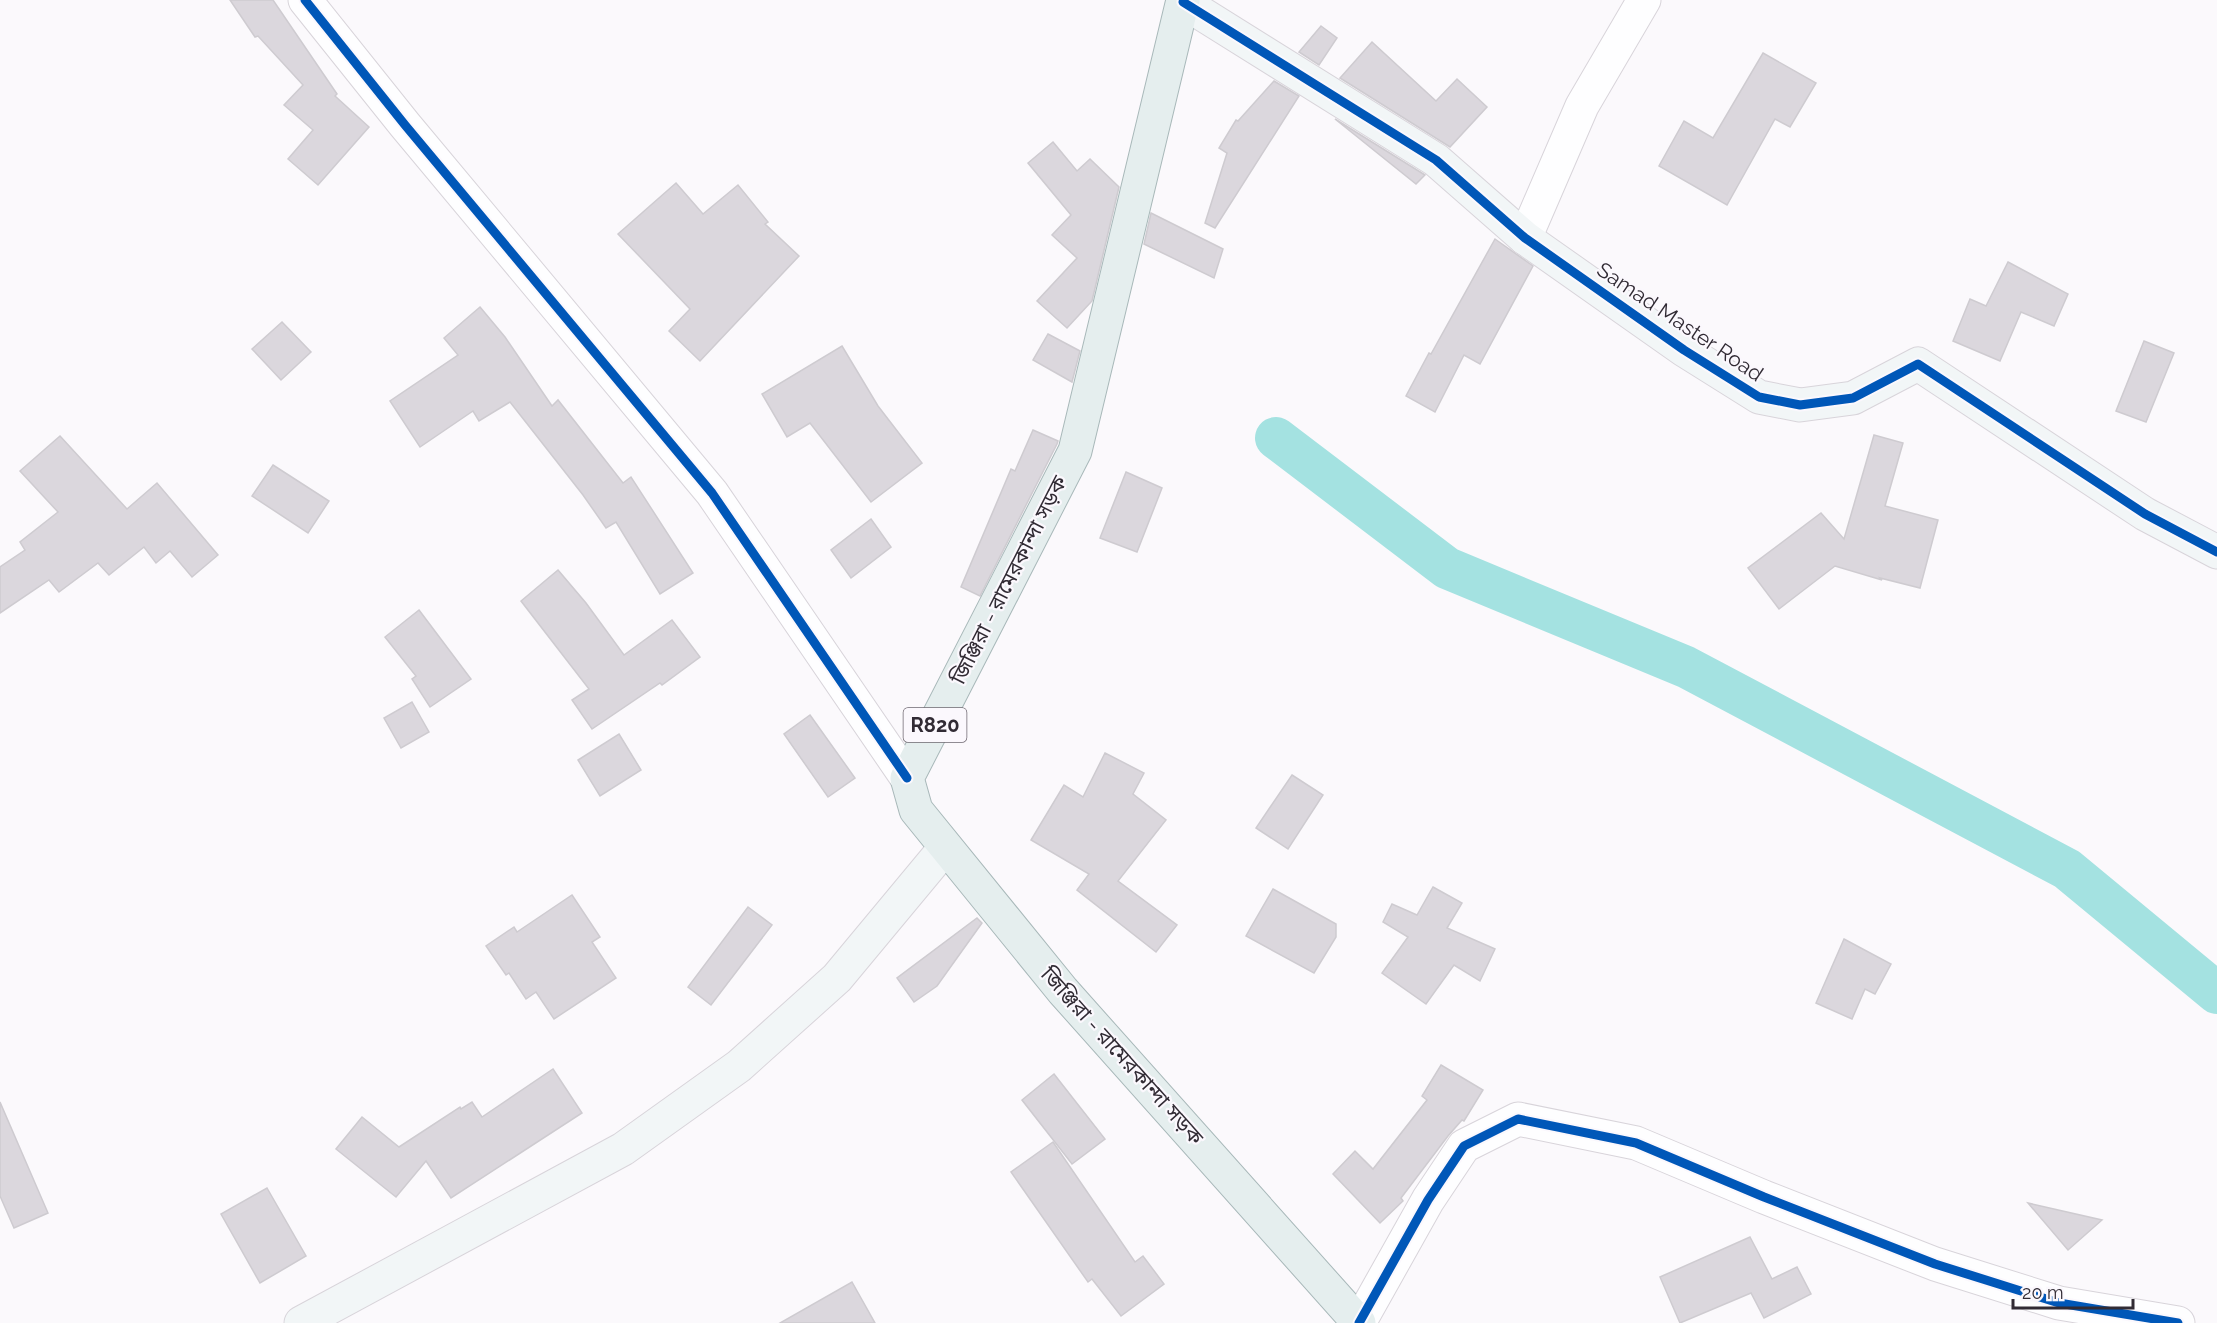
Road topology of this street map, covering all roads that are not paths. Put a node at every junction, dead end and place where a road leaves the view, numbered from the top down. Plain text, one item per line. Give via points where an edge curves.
1 (305, 0) edge
2 (1644, 0) edge
3 (1183, 1) edge
4 (1525, 238) junction
5 (2217, 552) edge
6 (907, 778) junction
7 (945, 848) junction
8 (301, 1323) edge
9 (1359, 1323) edge
10 (2178, 1323) edge

1 - 6 street via 712,493
2 - 4 street via 1582,106
3 - 4 street, Samad Master Road via 1436,160
3 - 6 main road, জিঞ্জিরা - রামেরকান্দা সড়ক / R820 via 1075,451
4 - 5 street, Samad Master Road via 1684,350 1759,396 1800,405 1853,398 1918,364 2145,514
6 - 7 main road, জিঞ্জিরা - রামেরকান্দা সড়ক via 916,810
7 - 8 street via 837,978 739,1066 623,1149
7 - 9 main road, জিঞ্জিরা - রামেরকান্দা সড়ক via 1063,991
9 - 10 street via 1428,1200 1464,1146 1518,1119 1636,1143 1935,1264 2059,1303

